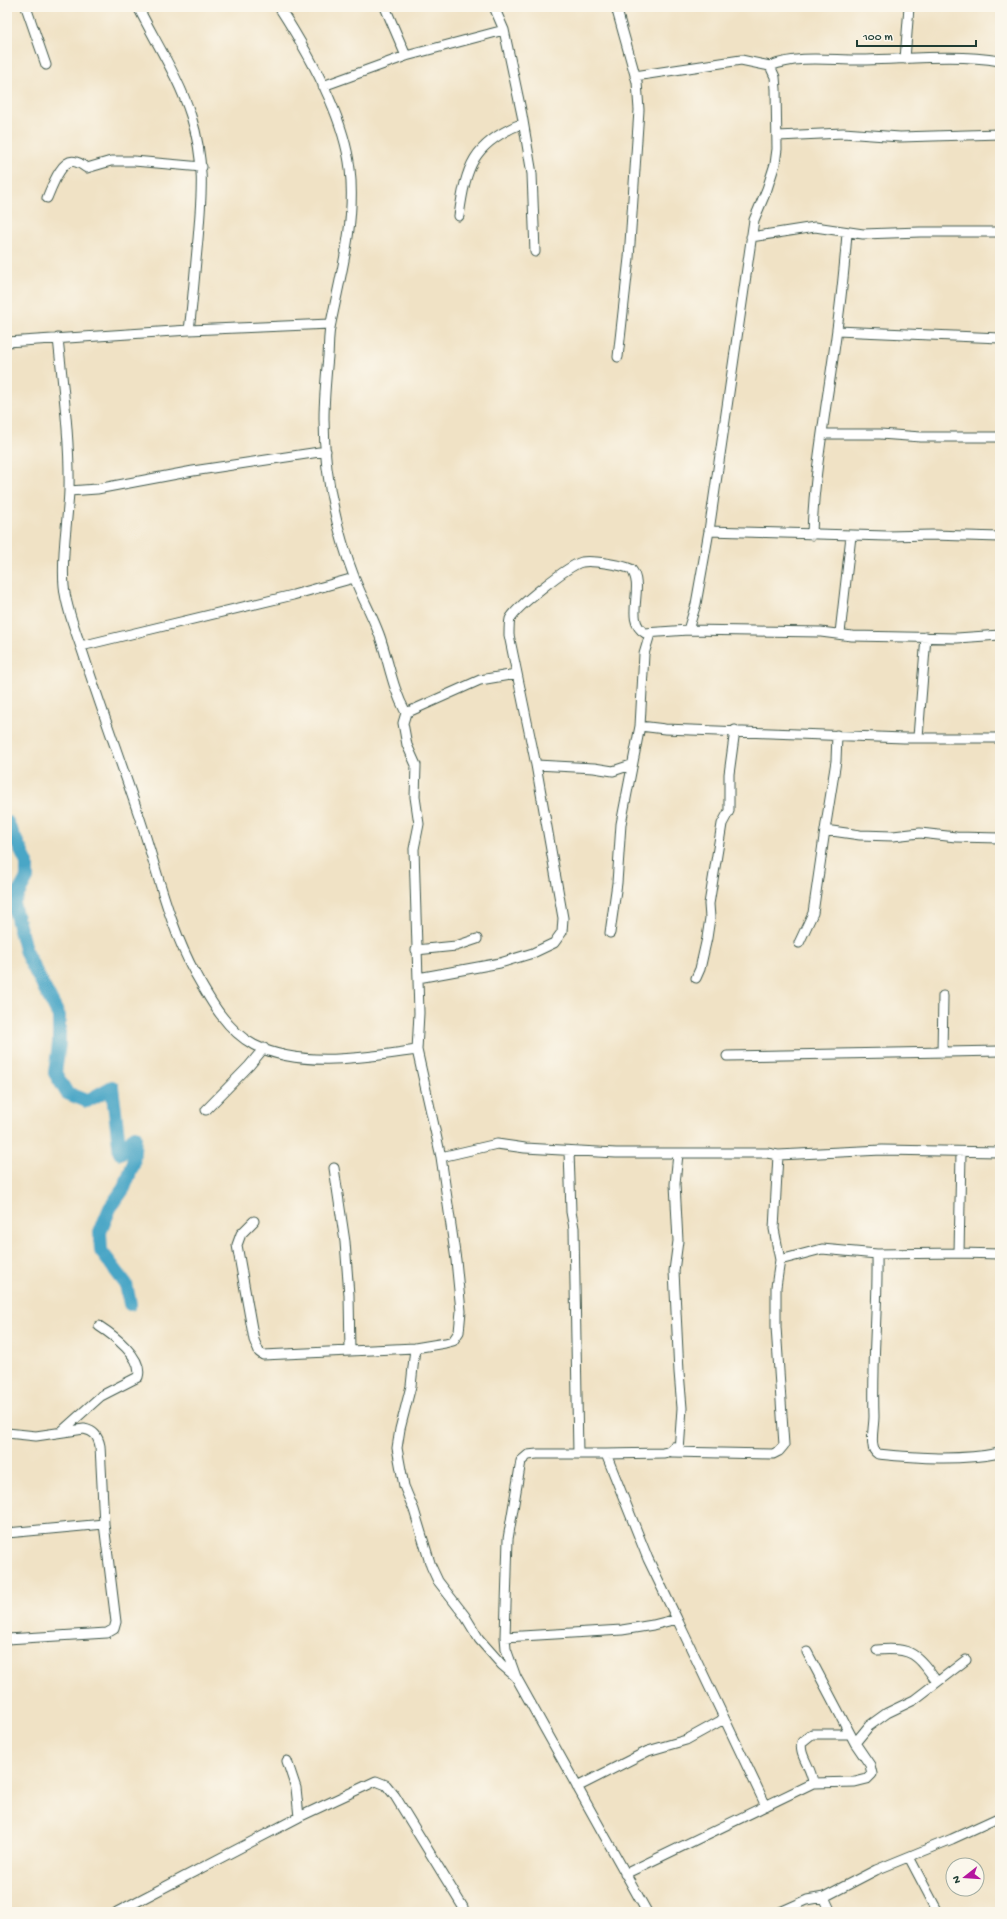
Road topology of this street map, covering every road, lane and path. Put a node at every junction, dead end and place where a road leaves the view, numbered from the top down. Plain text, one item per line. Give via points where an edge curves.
1 (26, 7) edge
2 (138, 7) edge
3 (279, 7) edge
4 (385, 7) edge
5 (494, 7) edge
6 (616, 7) edge
7 (909, 7) edge
8 (504, 30) junction
9 (406, 56) junction
10 (905, 59) junction
11 (1000, 60) edge
12 (46, 65) dead end
13 (770, 66) junction
14 (635, 76) junction
15 (323, 86) junction
16 (523, 123) junction
17 (1000, 134) edge
18 (778, 136) junction
19 (202, 167) junction
20 (46, 198) dead end
21 (459, 216) dead end
22 (1000, 232) edge
23 (847, 233) junction
24 (751, 237) junction
25 (535, 252) dead end
26 (330, 324) junction
27 (189, 330) junction
28 (836, 331) junction
29 (58, 338) junction
30 (1000, 338) edge
31 (7, 342) edge
32 (618, 357) dead end
33 (822, 434) junction
34 (1000, 437) edge
35 (326, 451) junction
36 (69, 491) junction
37 (709, 531) junction
38 (812, 535) junction
39 (851, 536) junction
40 (1000, 537) edge
41 (354, 578) junction
42 (688, 630) junction
43 (840, 633) junction
44 (650, 634) junction
45 (1000, 635) edge
46 (926, 637) junction
47 (81, 646) junction
48 (516, 674) junction
49 (406, 713) junction
50 (640, 726) junction
51 (735, 730) junction
52 (837, 735) junction
53 (918, 737) junction
54 (1000, 738) edge
55 (536, 765) junction
56 (631, 765) junction
57 (825, 830) junction
58 (1000, 838) edge
59 (610, 933) dead end
60 (477, 939) dead end
61 (799, 943) dead end
62 (416, 950) junction
63 (418, 978) junction
64 (696, 978) dead end
65 (943, 996) dead end
66 (264, 1048) junction
67 (418, 1050) junction
68 (1000, 1051) edge
69 (942, 1053) junction
70 (727, 1056) dead end
71 (206, 1110) dead end
72 (569, 1151) junction
73 (1000, 1152) edge
74 (961, 1153) junction
75 (678, 1154) junction
76 (778, 1155) junction
77 (441, 1157) junction
78 (334, 1168) dead end
79 (254, 1221) dead end
80 (959, 1253) junction
81 (877, 1254) junction
82 (1000, 1254) edge
83 (780, 1260) junction
84 (100, 1326) dead end
85 (415, 1348) junction
86 (350, 1351) junction
87 (62, 1431) junction
88 (7, 1434) edge
89 (668, 1452) junction
90 (1000, 1453) edge
91 (578, 1454) junction
92 (606, 1454) junction
93 (104, 1524) junction
94 (7, 1533) edge
95 (677, 1619) junction
96 (505, 1637) junction
97 (7, 1639) edge
98 (877, 1650) dead end
99 (807, 1652) dead end
100 (966, 1660) dead end
101 (516, 1676) junction
102 (937, 1682) junction
103 (724, 1719) junction
104 (850, 1734) junction
105 (855, 1743) junction
106 (287, 1761) dead end
107 (813, 1783) junction
108 (577, 1787) junction
109 (766, 1806) junction
110 (1000, 1816) edge
111 (299, 1817) junction
112 (910, 1857) junction
113 (625, 1874) junction
114 (824, 1897) junction
115 (462, 1910) edge
116 (117, 1912) edge
117 (647, 1912) edge
118 (780, 1912) edge
119 (831, 1912) edge
120 (938, 1912) edge

1 - 12 street
2 - 19 street via 179,85 191,115
3 - 15 street via 294,29
4 - 9 street
5 - 8 street
6 - 14 street
7 - 10 street
8 - 9 street
8 - 16 street
9 - 15 street
10 - 11 street via 973,57
10 - 13 street via 785,60
13 - 14 street via 741,60
13 - 18 street via 775,77
14 - 32 street via 639,110 629,258
15 - 26 street via 341,131 350,175 351,209 338,298
16 - 21 street via 496,138 475,157 466,176
16 - 25 street via 532,174
17 - 18 street via 900,137 843,133
18 - 24 street via 775,164 754,220
19 - 20 street via 111,161 87,168 72,161 63,165
19 - 27 street via 201,207
22 - 23 street
23 - 24 street via 815,227
23 - 28 street
24 - 37 street
26 - 27 street
26 - 35 street via 324,420
27 - 29 street
28 - 30 street
28 - 33 street
29 - 31 street
29 - 36 street via 68,444
33 - 34 street
33 - 38 street via 813,502
35 - 36 street via 193,471 97,490
35 - 41 street via 334,514
36 - 47 street via 63,548 64,589
37 - 38 street
37 - 42 street via 696,604
38 - 39 street
39 - 40 street
39 - 43 street
41 - 47 street via 293,596
41 - 49 street via 382,642 390,678
42 - 43 street
42 - 44 street
43 - 46 street via 852,636
44 - 48 street via 637,626 637,586 635,573 631,568 591,560 576,563 517,610 510,620 509,635
44 - 50 street via 644,654
45 - 46 street
46 - 53 street
47 - 66 street via 185,952 222,1016 235,1031 253,1044
48 - 49 street via 480,680
48 - 55 street
49 - 62 street via 403,723 407,745 416,765 415,797 419,824 414,849
50 - 51 street
50 - 56 street
51 - 52 street
51 - 64 street via 729,774 729,811 722,824 709,904 707,938
52 - 53 street
52 - 57 street via 836,761
53 - 54 street
55 - 56 street via 614,771
55 - 63 street via 563,918 562,932 554,943 533,954
56 - 59 street via 621,824
57 - 58 street via 860,835 892,836 920,833
57 - 61 street via 813,913
60 - 62 street via 456,946
62 - 63 street
63 - 67 street
65 - 69 street
66 - 67 street via 311,1059 338,1060
66 - 71 street
67 - 77 street
68 - 69 street
69 - 70 street
72 - 75 street
72 - 77 street via 497,1144
72 - 91 street via 574,1228
73 - 74 street
74 - 76 street via 882,1150
74 - 80 street
75 - 76 street
75 - 89 street via 678,1241 674,1271 682,1408 679,1451 674,1447
76 - 83 street via 774,1229
77 - 85 street via 456,1260 461,1311 459,1332 453,1341
78 - 86 street via 345,1242
79 - 86 street via 241,1234 237,1245 254,1340 259,1352 263,1355
80 - 81 street
80 - 82 street
81 - 83 street via 822,1249
81 - 90 street via 872,1447 878,1454 925,1459 980,1457
83 - 89 street via 776,1287 776,1327 784,1445 773,1454
84 - 87 street via 118,1339 130,1353 138,1369 138,1377 101,1396
85 - 86 street
85 - 101 street via 411,1386 397,1448 404,1486 438,1581 479,1639 502,1665
87 - 88 street via 36,1436
87 - 93 street via 91,1430 98,1440
89 - 92 street
91 - 92 street
91 - 96 street via 528,1455 521,1461 508,1539
92 - 95 street via 648,1560
93 - 94 street
93 - 97 street via 116,1622 114,1629 107,1633
95 - 96 street via 653,1626 622,1630
95 - 103 street
96 - 101 street via 506,1649
98 - 102 street via 894,1648 910,1651
99 - 104 street
100 - 102 street
101 - 108 street
102 - 105 street via 914,1700 887,1713 869,1726
103 - 108 street via 686,1740 642,1754
103 - 109 street
104 - 105 street
104 - 107 street via 812,1734 802,1742 801,1751 810,1767
105 - 107 street via 870,1765 872,1774 867,1779 855,1782
106 - 111 street via 296,1788
107 - 109 street
108 - 113 street
109 - 113 street
110 - 112 street
111 - 115 street via 367,1784 381,1782 395,1796
111 - 116 street
112 - 114 street via 876,1870
112 - 120 street
113 - 117 street
114 - 118 street via 807,1900
114 - 119 street

